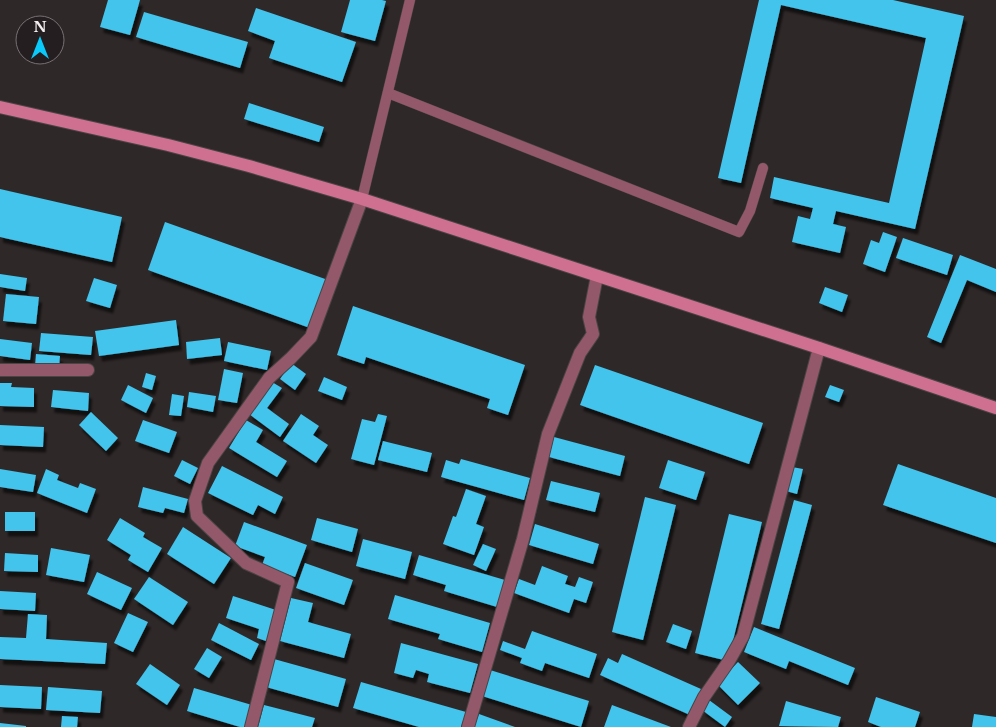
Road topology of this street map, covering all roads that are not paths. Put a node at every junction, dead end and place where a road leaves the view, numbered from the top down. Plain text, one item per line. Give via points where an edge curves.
1 (410, 0) edge
2 (388, 93) junction
3 (0, 107) edge
4 (763, 168) dead end
5 (362, 199) junction
6 (596, 276) junction
7 (819, 348) junction
8 (0, 370) edge
9 (88, 370) dead end
10 (996, 408) edge
11 (251, 727) edge
12 (468, 727) edge
13 (689, 727) edge

1 - 2 lane
2 - 4 lane via 739,232 750,211
2 - 5 lane
3 - 5 main road via 249,166
5 - 6 main road
5 - 11 street via 311,337 269,378 208,463 195,501 197,516 246,563 288,582
6 - 7 main road
6 - 12 street via 588,317 593,334 580,353 548,434 523,539
7 - 10 main road
7 - 13 street via 744,636 704,696
8 - 9 street

